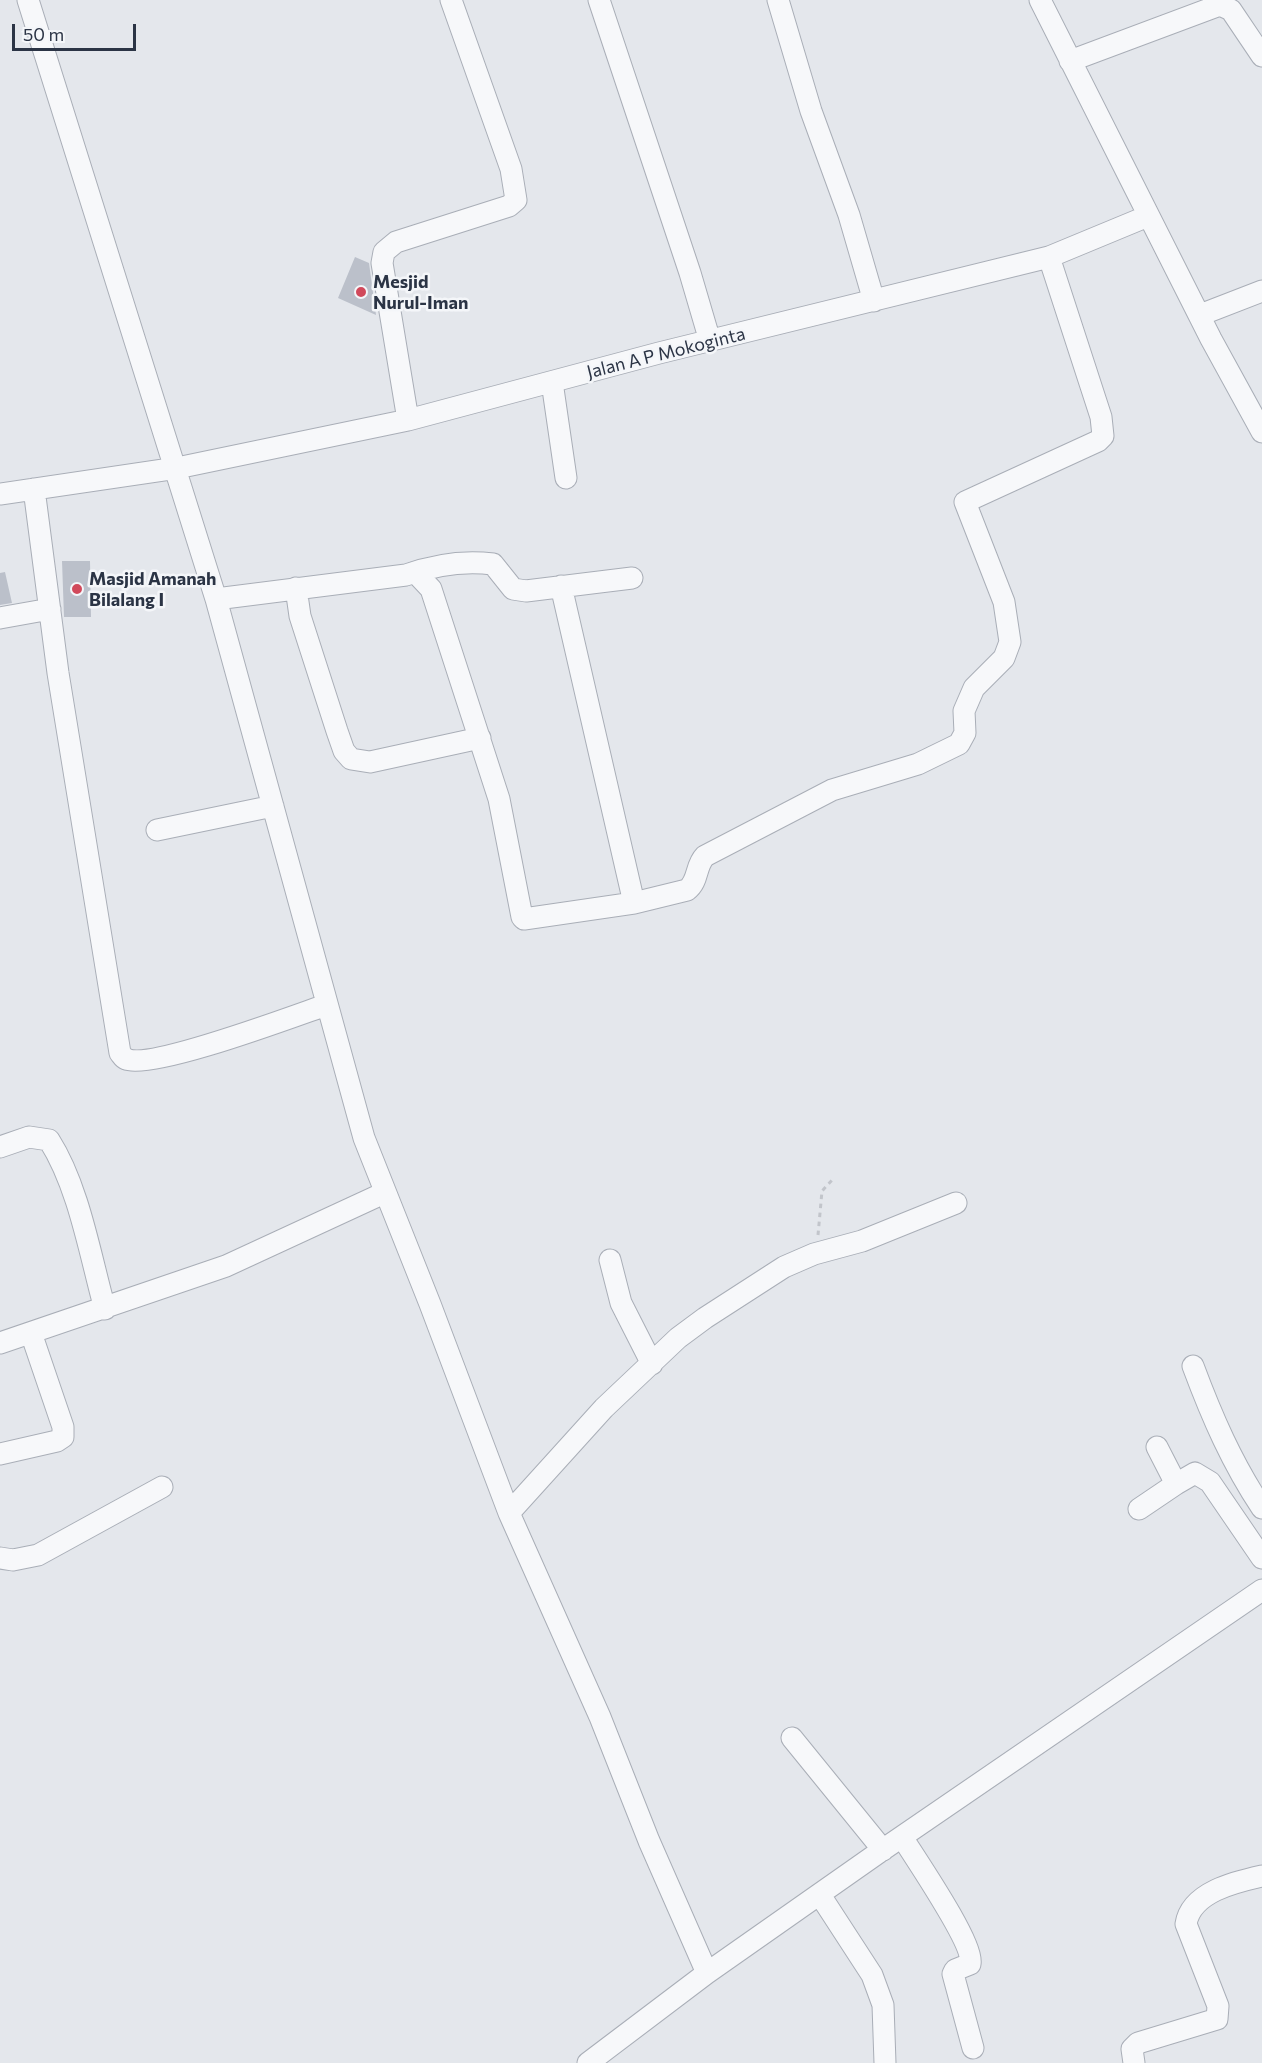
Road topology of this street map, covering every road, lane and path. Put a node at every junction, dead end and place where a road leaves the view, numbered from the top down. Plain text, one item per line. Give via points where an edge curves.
1 (28, 0) edge
2 (451, 0) edge
3 (599, 0) edge
4 (778, 0) edge
5 (1040, 0) edge
6 (1262, 56) edge
7 (1070, 61) junction
8 (1148, 216) junction
9 (1049, 257) junction
10 (1262, 291) edge
11 (874, 301) junction
12 (1200, 315) junction
13 (710, 341) junction
14 (552, 382) junction
15 (408, 420) junction
16 (1262, 432) edge
17 (177, 468) junction
18 (566, 477) dead end
19 (34, 489) junction
20 (0, 494) edge
21 (416, 572) junction
22 (632, 578) dead end
23 (561, 586) junction
24 (296, 588) junction
25 (216, 599) junction
26 (50, 609) junction
27 (0, 618) edge
28 (480, 738) junction
29 (273, 806) junction
30 (157, 830) dead end
31 (634, 903) junction
32 (326, 1005) junction
33 (0, 1147) edge
34 (833, 1179) dead end
35 (384, 1193) junction
36 (956, 1203) dead end
37 (814, 1254) junction
38 (610, 1260) dead end
39 (105, 1309) junction
40 (31, 1333) junction
41 (0, 1343) edge
42 (652, 1364) junction
43 (1193, 1366) dead end
44 (1157, 1448) dead end
45 (0, 1454) edge
46 (1176, 1484) junction
47 (162, 1488) dead end
48 (1262, 1508) edge
49 (1139, 1509) dead end
50 (509, 1513) junction
51 (0, 1558) edge
52 (1262, 1558) edge
53 (1262, 1590) edge
54 (792, 1738) dead end
55 (902, 1837) junction
56 (883, 1850) junction
57 (1262, 1876) edge
58 (820, 1895) junction
59 (707, 1973) junction
60 (973, 2048) dead end
61 (588, 2063) edge
62 (885, 2063) edge
63 (1134, 2063) edge

1 - 17 street
2 - 15 street via 511,169 516,200 509,206 396,242 384,252 382,263
3 - 13 street
4 - 11 street
5 - 7 street
6 - 7 street via 1231,10 1220,5
7 - 8 street
8 - 9 street, Jalan A P Mokoginta
8 - 12 street
9 - 11 street, Jalan A P Mokoginta
9 - 31 street via 1101,417 1103,436 965,502 1004,602 1010,642 1004,658 974,688 964,711 963,738 959,744 918,764 832,790 705,856 687,890
10 - 12 street
11 - 13 street, Jalan A P Mokoginta
12 - 16 street
13 - 14 street, Jalan A P Mokoginta
14 - 15 street, Jalan A P Mokoginta
14 - 18 street
15 - 17 street, Jalan A P Mokoginta
17 - 19 street, Jalan A P Mokoginta
17 - 25 street
19 - 20 street, Jalan A P Mokoginta
19 - 26 street
21 - 23 street via 426,566 487,563 496,567 513,589
21 - 24 street
21 - 28 street via 431,589
22 - 23 street
23 - 31 street
24 - 25 street
24 - 28 street via 300,616 344,751 351,759 370,762
25 - 29 street
26 - 27 street
26 - 32 street via 109,1001 121,1056 145,1060 185,1051
28 - 31 street via 500,804 522,917
29 - 30 street
29 - 32 street
32 - 35 street
33 - 39 street via 29,1137 49,1140 69,1183
34 - 37 path via 822,1191
35 - 39 street via 226,1266
35 - 50 street
36 - 37 street via 862,1241
37 - 42 street via 784,1267 705,1318
38 - 42 street via 621,1303
39 - 40 street
40 - 41 street
40 - 45 street via 63,1437
42 - 50 street via 585,1428
43 - 48 street via 1214,1423
44 - 46 street
46 - 49 street
46 - 52 street via 1195,1473 1210,1482
47 - 51 street via 38,1555 13,1560
50 - 59 street
53 - 55 street
54 - 56 street
55 - 56 street
55 - 60 street via 960,1929 971,1958 970,1964 953,1974
56 - 58 street
57 - 63 street via 1225,1886 1188,1913 1186,1924 1218,2006 1216,2019 1138,2043 1132,2049
58 - 59 street
58 - 62 street via 872,1975 883,2005
59 - 61 street

